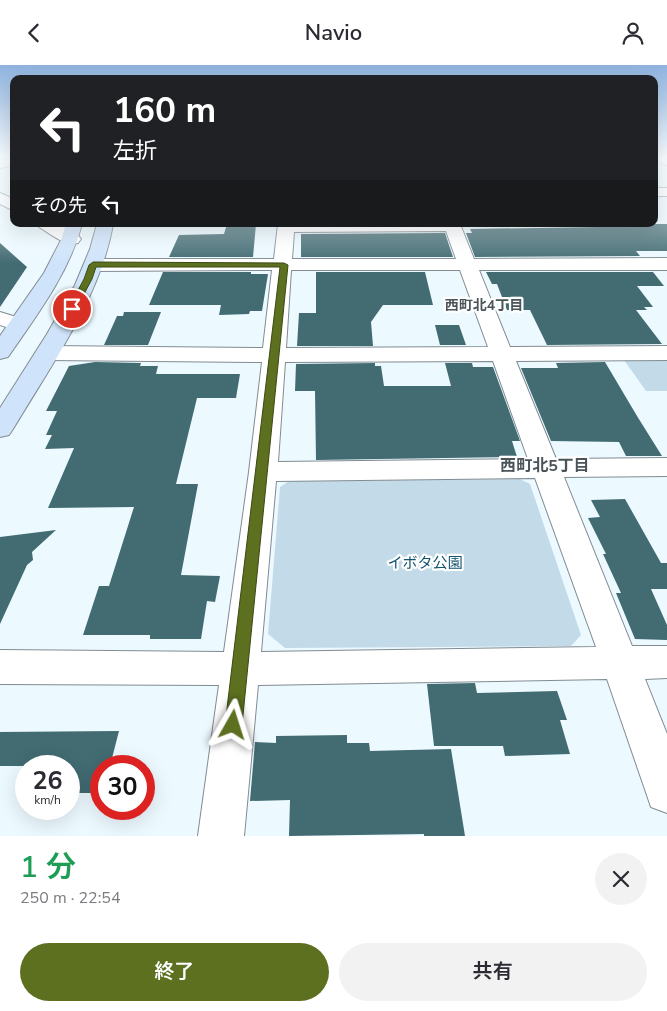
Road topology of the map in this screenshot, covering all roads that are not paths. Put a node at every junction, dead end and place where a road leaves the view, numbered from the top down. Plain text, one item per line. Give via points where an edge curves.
1 (57, 227) edge
2 (105, 227) edge
3 (286, 227) edge
4 (453, 227) edge
5 (73, 231) edge
6 (667, 264) edge
7 (93, 265) junction
8 (284, 265) junction
9 (468, 265) junction
10 (9, 322) edge
11 (0, 351) edge
12 (47, 353) junction
13 (501, 353) junction
14 (667, 353) edge
15 (274, 355) junction
16 (0, 429) edge
17 (544, 467) junction
18 (667, 467) edge
19 (262, 473) junction
20 (620, 662) junction
21 (667, 663) edge
22 (0, 667) edge
23 (239, 669) junction
24 (667, 791) edge
25 (221, 836) edge

1 - 5 street
2 - 7 street
3 - 8 street
4 - 9 street
5 - 10 street via 48,280
6 - 9 street
7 - 8 street
7 - 12 street
8 - 9 street
8 - 15 street
9 - 13 street
10 - 11 street
12 - 15 street
12 - 16 street
13 - 14 street
13 - 15 street
13 - 17 street
15 - 19 street
17 - 18 street
17 - 19 street
17 - 20 street
19 - 23 street
20 - 21 street
20 - 23 street
20 - 24 street
22 - 23 street
23 - 25 street

